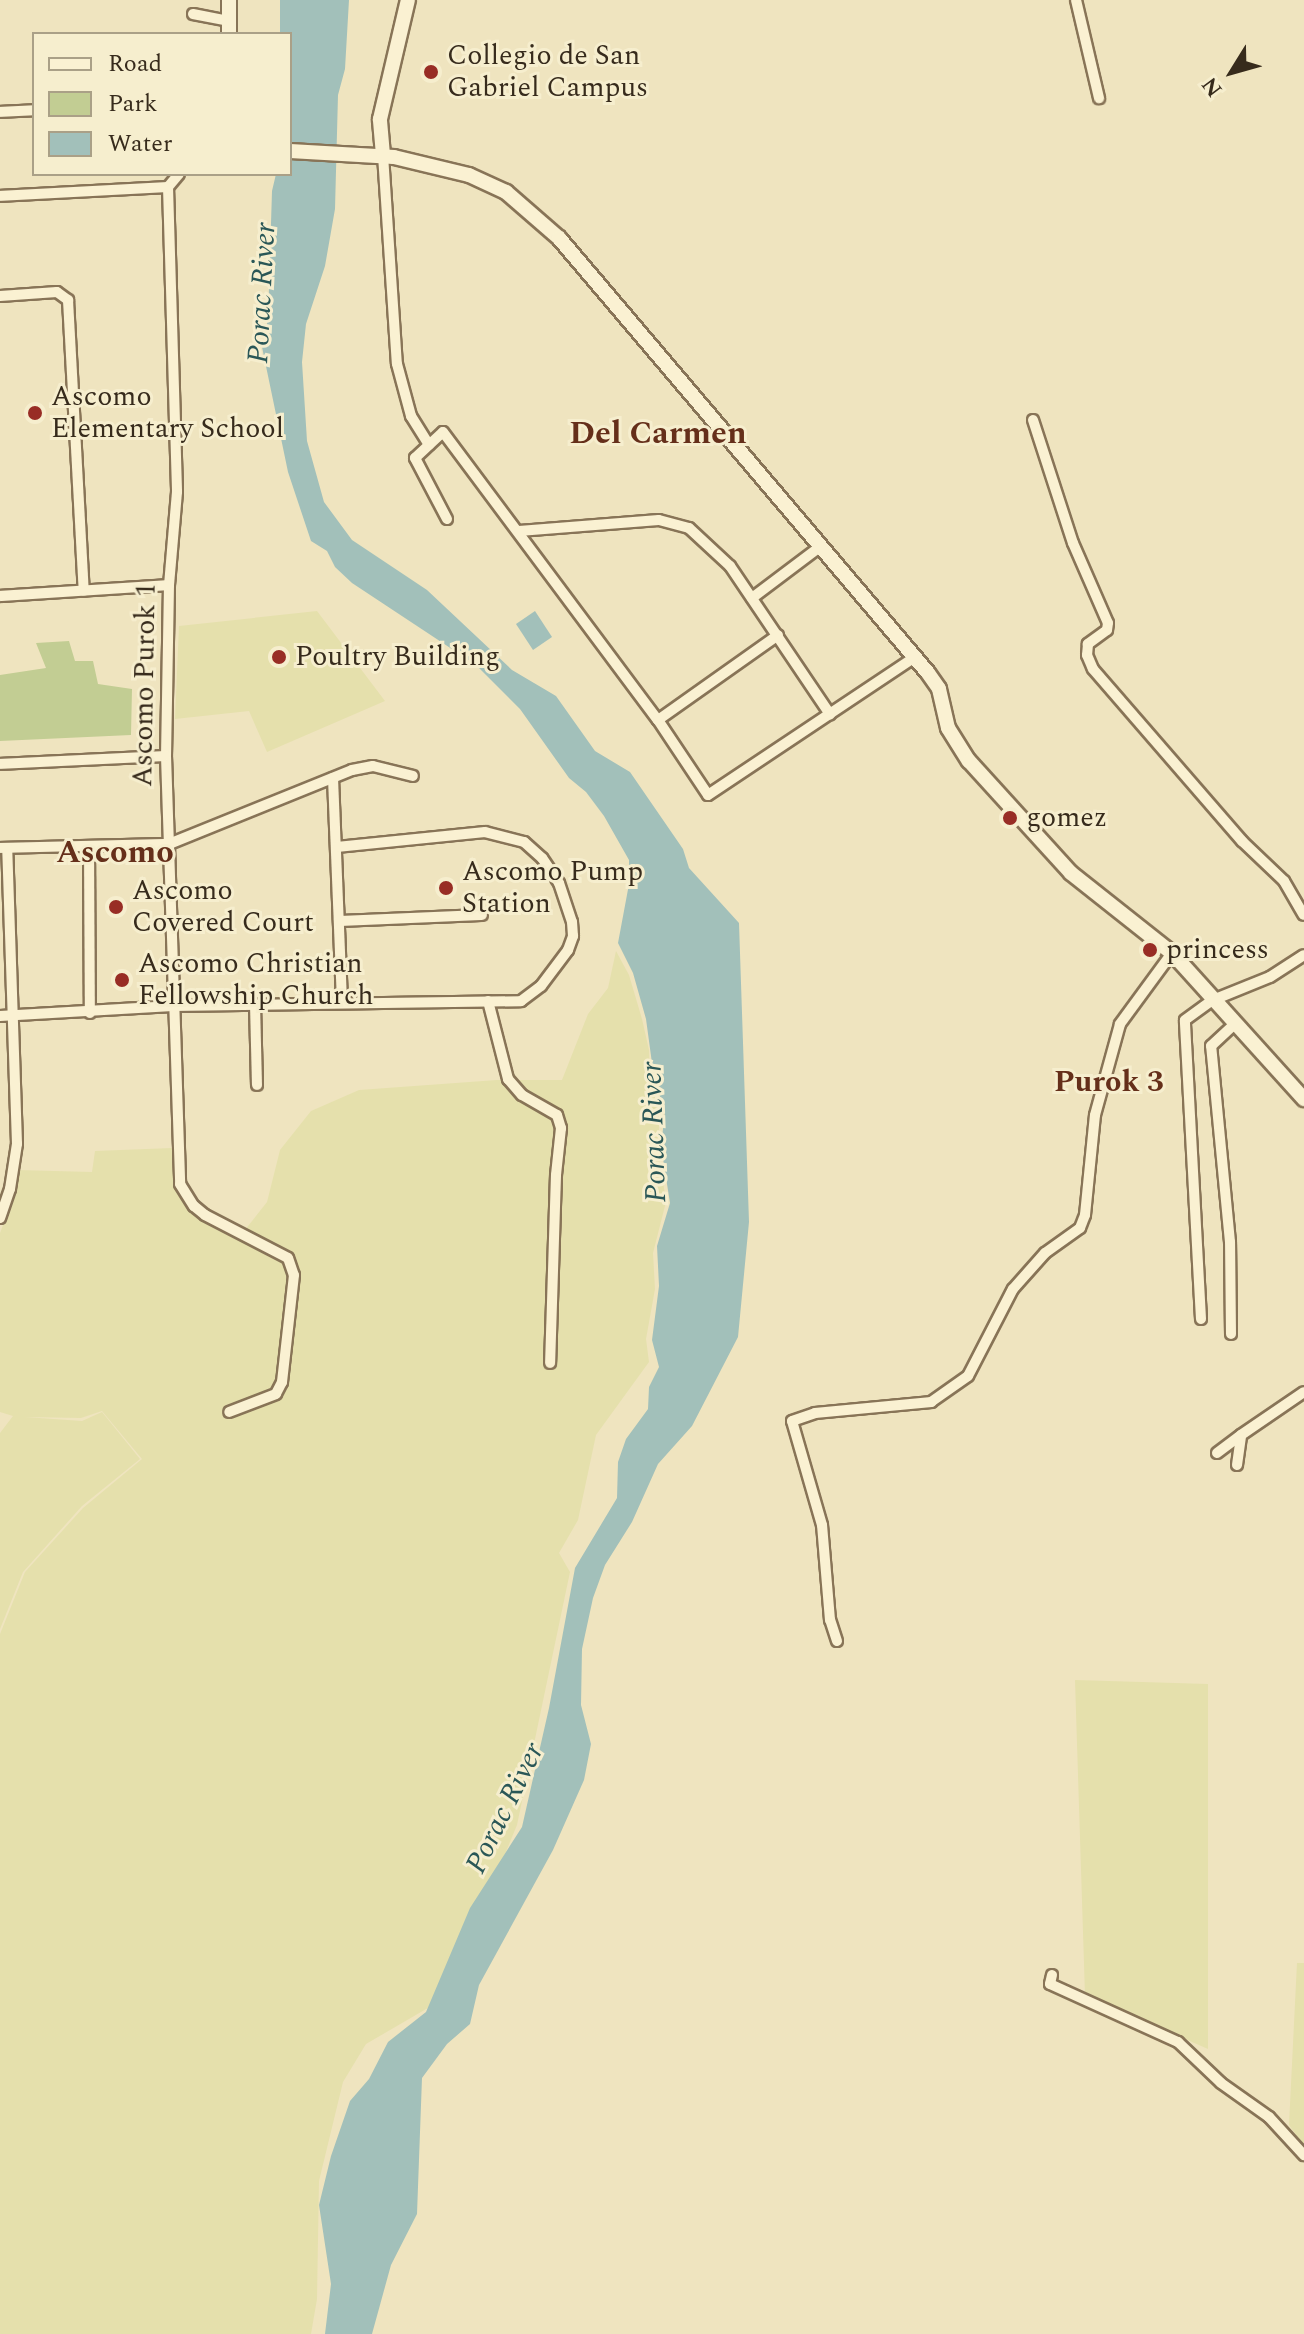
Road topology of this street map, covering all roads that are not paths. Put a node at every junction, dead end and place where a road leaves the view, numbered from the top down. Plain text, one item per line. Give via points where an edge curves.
1 (229, 0) edge
2 (408, 0) edge
3 (1076, 0) edge
4 (193, 14) dead end
5 (228, 28) edge
6 (1099, 98) dead end
7 (32, 110) edge
8 (0, 112) edge
9 (292, 151) edge
10 (383, 155) junction
11 (177, 176) edge
12 (168, 187) junction
13 (0, 196) edge
14 (0, 296) edge
15 (1033, 420) dead end
16 (429, 445) junction
17 (447, 519) dead end
18 (519, 531) junction
19 (821, 546) junction
20 (169, 585) junction
21 (84, 591) junction
22 (0, 596) edge
23 (752, 598) junction
24 (778, 635) junction
25 (915, 657) junction
26 (830, 714) junction
27 (658, 720) junction
28 (166, 756) junction
29 (0, 764) edge
30 (413, 776) dead end
31 (333, 778) junction
32 (169, 844) junction
33 (89, 846) junction
34 (337, 847) junction
35 (3, 848) edge
36 (482, 915) dead end
37 (1304, 915) edge
38 (339, 921) junction
39 (1172, 953) junction
40 (1304, 955) edge
41 (1213, 1000) junction
42 (488, 1001) junction
43 (342, 1002) junction
44 (255, 1004) junction
45 (173, 1006) junction
46 (90, 1013) junction
47 (0, 1016) edge
48 (15, 1016) junction
49 (1236, 1023) junction
50 (257, 1085) dead end
51 (1304, 1099) edge
52 (0, 1218) edge
53 (1201, 1319) dead end
54 (1231, 1334) dead end
55 (550, 1363) dead end
56 (1304, 1392) edge
57 (229, 1412) dead end
58 (1241, 1435) junction
59 (1217, 1453) dead end
60 (1237, 1465) dead end
61 (837, 1641) dead end
62 (1052, 1975) dead end
63 (1304, 2155) edge

1 - 5 street
2 - 10 street via 380,119
3 - 6 street
4 - 5 street
7 - 8 street
9 - 10 street
10 - 16 street via 397,364 411,416
10 - 19 street via 469,175 506,192 534,214
11 - 12 street
12 - 13 street
12 - 20 street, Ascomo Purok 1 via 177,492
14 - 21 street via 57,292 68,300
15 - 37 street via 1073,543 1108,623 1107,630 1088,644 1093,669 1242,841 1284,881
16 - 17 street via 415,458
16 - 18 street via 443,432 451,438
18 - 23 street via 631,521 676,524 702,538
18 - 27 street
19 - 23 street
19 - 25 street
20 - 21 street
20 - 28 street, Ascomo Purok 1
21 - 22 street
23 - 24 street
24 - 26 street
24 - 27 street
25 - 26 street
25 - 39 street via 939,689 948,728 969,761 1071,873
26 - 27 street via 708,795
28 - 29 street
28 - 32 street, Ascomo Purok 1
30 - 31 street via 373,766
31 - 32 street
31 - 34 street
32 - 33 street
32 - 45 street, Ascomo Purok 1
33 - 35 street
33 - 46 street
34 - 38 street
34 - 42 street via 485,832 524,842 542,858 559,883 572,922 568,950 533,994 521,1001
35 - 48 street
36 - 38 street
38 - 43 street
39 - 41 street
39 - 61 street via 1120,1024 1095,1115 1080,1228 1045,1253 1013,1289 968,1376 931,1402 815,1413 792,1421 822,1525 830,1620
40 - 41 street via 1270,977
41 - 49 street
41 - 53 street via 1185,1020
42 - 43 street
42 - 55 street via 508,1079 531,1101 557,1115 561,1128
43 - 44 street
44 - 45 street
44 - 50 street
45 - 46 street
45 - 57 street, Ascomo Purok 1 via 180,1184 205,1215 288,1258 294,1275 282,1382 276,1394
46 - 48 street
47 - 48 street
48 - 52 street via 17,1144
49 - 51 street
49 - 54 street via 1211,1046 1230,1242
56 - 58 street
58 - 59 street
58 - 60 street
62 - 63 street via 1050,1984 1178,2042 1221,2083 1269,2117

